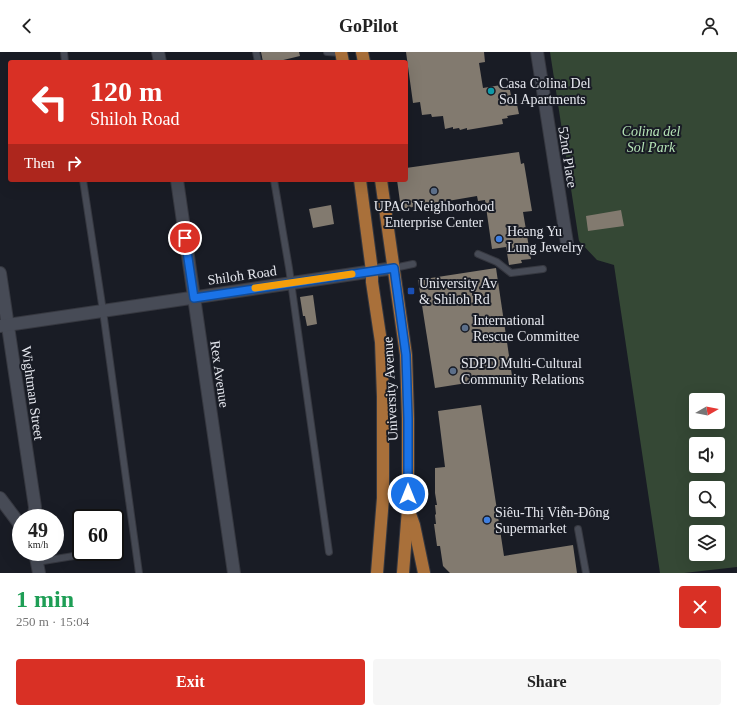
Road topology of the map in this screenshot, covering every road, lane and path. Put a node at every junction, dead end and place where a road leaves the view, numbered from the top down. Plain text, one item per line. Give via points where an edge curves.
1 (327, 52) edge
2 (537, 52) edge
3 (342, 56) edge
4 (83, 182) edge
5 (177, 182) edge
6 (274, 182) edge
7 (360, 182) edge
8 (382, 182) edge
9 (567, 243) dead end
10 (478, 254) dead end
11 (413, 264) dead end
12 (394, 268) junction
13 (543, 268) dead end
14 (372, 272) junction
15 (0, 273) edge
16 (291, 283) junction
17 (194, 298) junction
18 (103, 311) junction
19 (4, 325) edge
20 (0, 498) edge
21 (35, 509) edge
22 (408, 509) junction
23 (12, 514) edge
24 (578, 529) dead end
25 (329, 552) dead end
26 (72, 556) edge
27 (37, 562) edge
28 (139, 573) edge
29 (234, 573) edge
30 (377, 573) edge
31 (403, 573) edge
32 (424, 573) edge
33 (586, 573) edge

1 - 3 lane
2 - 9 street, 52nd Place
4 - 18 lane
5 - 17 street, Rex Avenue
6 - 16 lane
7 - 14 main road, University Avenue
8 - 12 main road, University Avenue
10 - 13 lane via 497,262 511,273
11 - 12 lane
12 - 14 street, Shiloh Road
12 - 22 main road, University Avenue via 406,355
14 - 16 street, Shiloh Road
14 - 30 main road, University Avenue via 381,342 383,397 383,498
15 - 19 street, Wightman Street
16 - 17 street, Shiloh Road
16 - 25 lane
17 - 18 street, Shiloh Road
17 - 29 street, Rex Avenue
18 - 19 street, Shiloh Road
18 - 28 lane
19 - 21 street, Wightman Street
20 - 23 street
22 - 31 main road, University Avenue
22 - 32 main road
24 - 33 lane
26 - 27 lane

